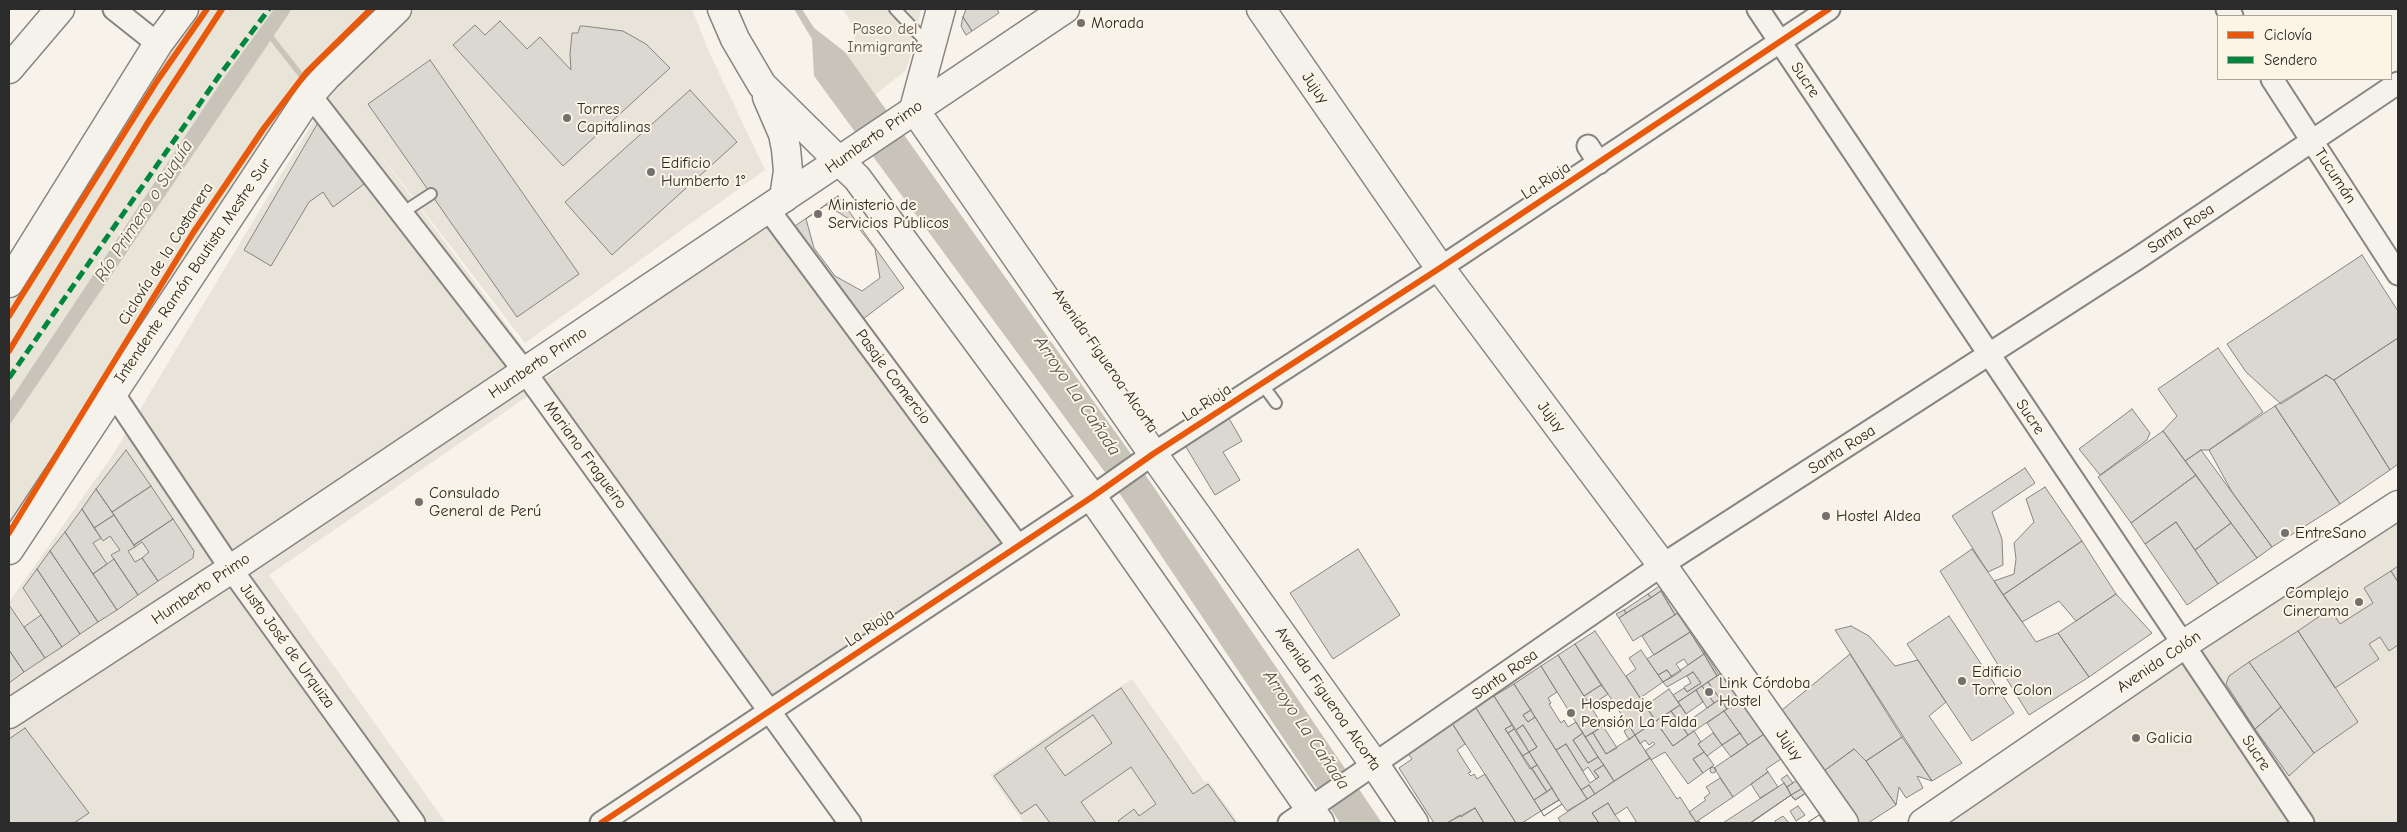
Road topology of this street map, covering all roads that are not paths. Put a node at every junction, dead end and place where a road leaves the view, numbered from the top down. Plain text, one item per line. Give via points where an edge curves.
1 (60, 9) edge
2 (114, 9) edge
3 (184, 9) edge
4 (397, 9) edge
5 (722, 9) edge
6 (895, 9) edge
7 (941, 9) edge
8 (1065, 9) edge
9 (1260, 9) edge
10 (1758, 9) edge
11 (1829, 9) edge
12 (1780, 42) junction
13 (158, 44) junction
14 (931, 47) junction
15 (9, 69) edge
16 (2273, 80) edge
17 (2398, 83) edge
18 (762, 85) junction
19 (310, 95) junction
20 (914, 109) junction
21 (2312, 141) junction
22 (839, 161) junction
23 (432, 195) dead end
24 (776, 204) junction
25 (403, 214) junction
26 (1440, 268) junction
27 (2398, 274) edge
28 (9, 283) edge
29 (1989, 355) junction
30 (525, 372) junction
31 (1262, 384) junction
32 (113, 393) junction
33 (1276, 403) dead end
34 (1152, 454) junction
35 (1092, 498) junction
36 (2398, 505) edge
37 (1018, 546) junction
38 (9, 550) edge
39 (1662, 566) junction
40 (231, 569) junction
41 (2183, 645) junction
42 (770, 712) junction
43 (9, 714) edge
44 (1375, 765) junction
45 (1307, 819) edge
46 (414, 823) edge
47 (601, 823) edge
48 (850, 823) edge
49 (1414, 823) edge
50 (1844, 823) edge
51 (1923, 823) edge
52 (2303, 823) edge

1 - 15 main road
2 - 13 street
3 - 13 main road
4 - 19 main road, Intendente Ramón Bautista Mestre Sur
5 - 18 main road
6 - 14 lane
7 - 14 main road
8 - 20 main road, Humberto Primo
9 - 26 main road, Jujuy
10 - 12 street, Sucre
11 - 12 street, La Rioja
12 - 26 street, La Rioja via 1593,155
12 - 29 street, Sucre
13 - 28 main road
14 - 20 main road
16 - 21 street, Tucumán
17 - 21 street, Santa Rosa
18 - 22 main road
18 - 24 main road via 786,149 788,171
19 - 25 street, Mariano Fragueiro
19 - 32 main road, Intendente Ramón Bautista Mestre Sur
20 - 22 main road, Humberto Primo
20 - 34 main road, Avenida Figueroa Alcorta
21 - 27 street, Tucumán
21 - 29 street, Santa Rosa
22 - 24 main road, Humberto Primo
22 - 35 main road via 857,178
23 - 25 lane
24 - 30 main road, Humberto Primo
24 - 37 street, Pasaje Comercio
25 - 30 street, Mariano Fragueiro
26 - 31 street, La Rioja
26 - 39 main road, Jujuy
29 - 39 street, Santa Rosa
29 - 41 street, Sucre
30 - 40 main road, Humberto Primo
30 - 42 street, Mariano Fragueiro
31 - 33 lane
31 - 34 street, La Rioja
32 - 38 main road, Intendente Ramón Bautista Mestre Sur
32 - 40 street, Justo José de Urquiza
34 - 35 street, La Rioja
34 - 44 main road, Avenida Figueroa Alcorta
35 - 37 street, La Rioja
35 - 45 main road
36 - 41 main road, Avenida Colón
37 - 42 street, La Rioja
39 - 44 street, Santa Rosa
39 - 50 main road, Jujuy
40 - 43 main road, Humberto Primo
40 - 46 street, Justo José de Urquiza
41 - 51 main road, Avenida Colón
41 - 52 street, Sucre
42 - 47 street, La Rioja
42 - 48 street, Mariano Fragueiro
44 - 45 street, Santa Rosa
44 - 49 main road, Avenida Figueroa Alcorta

